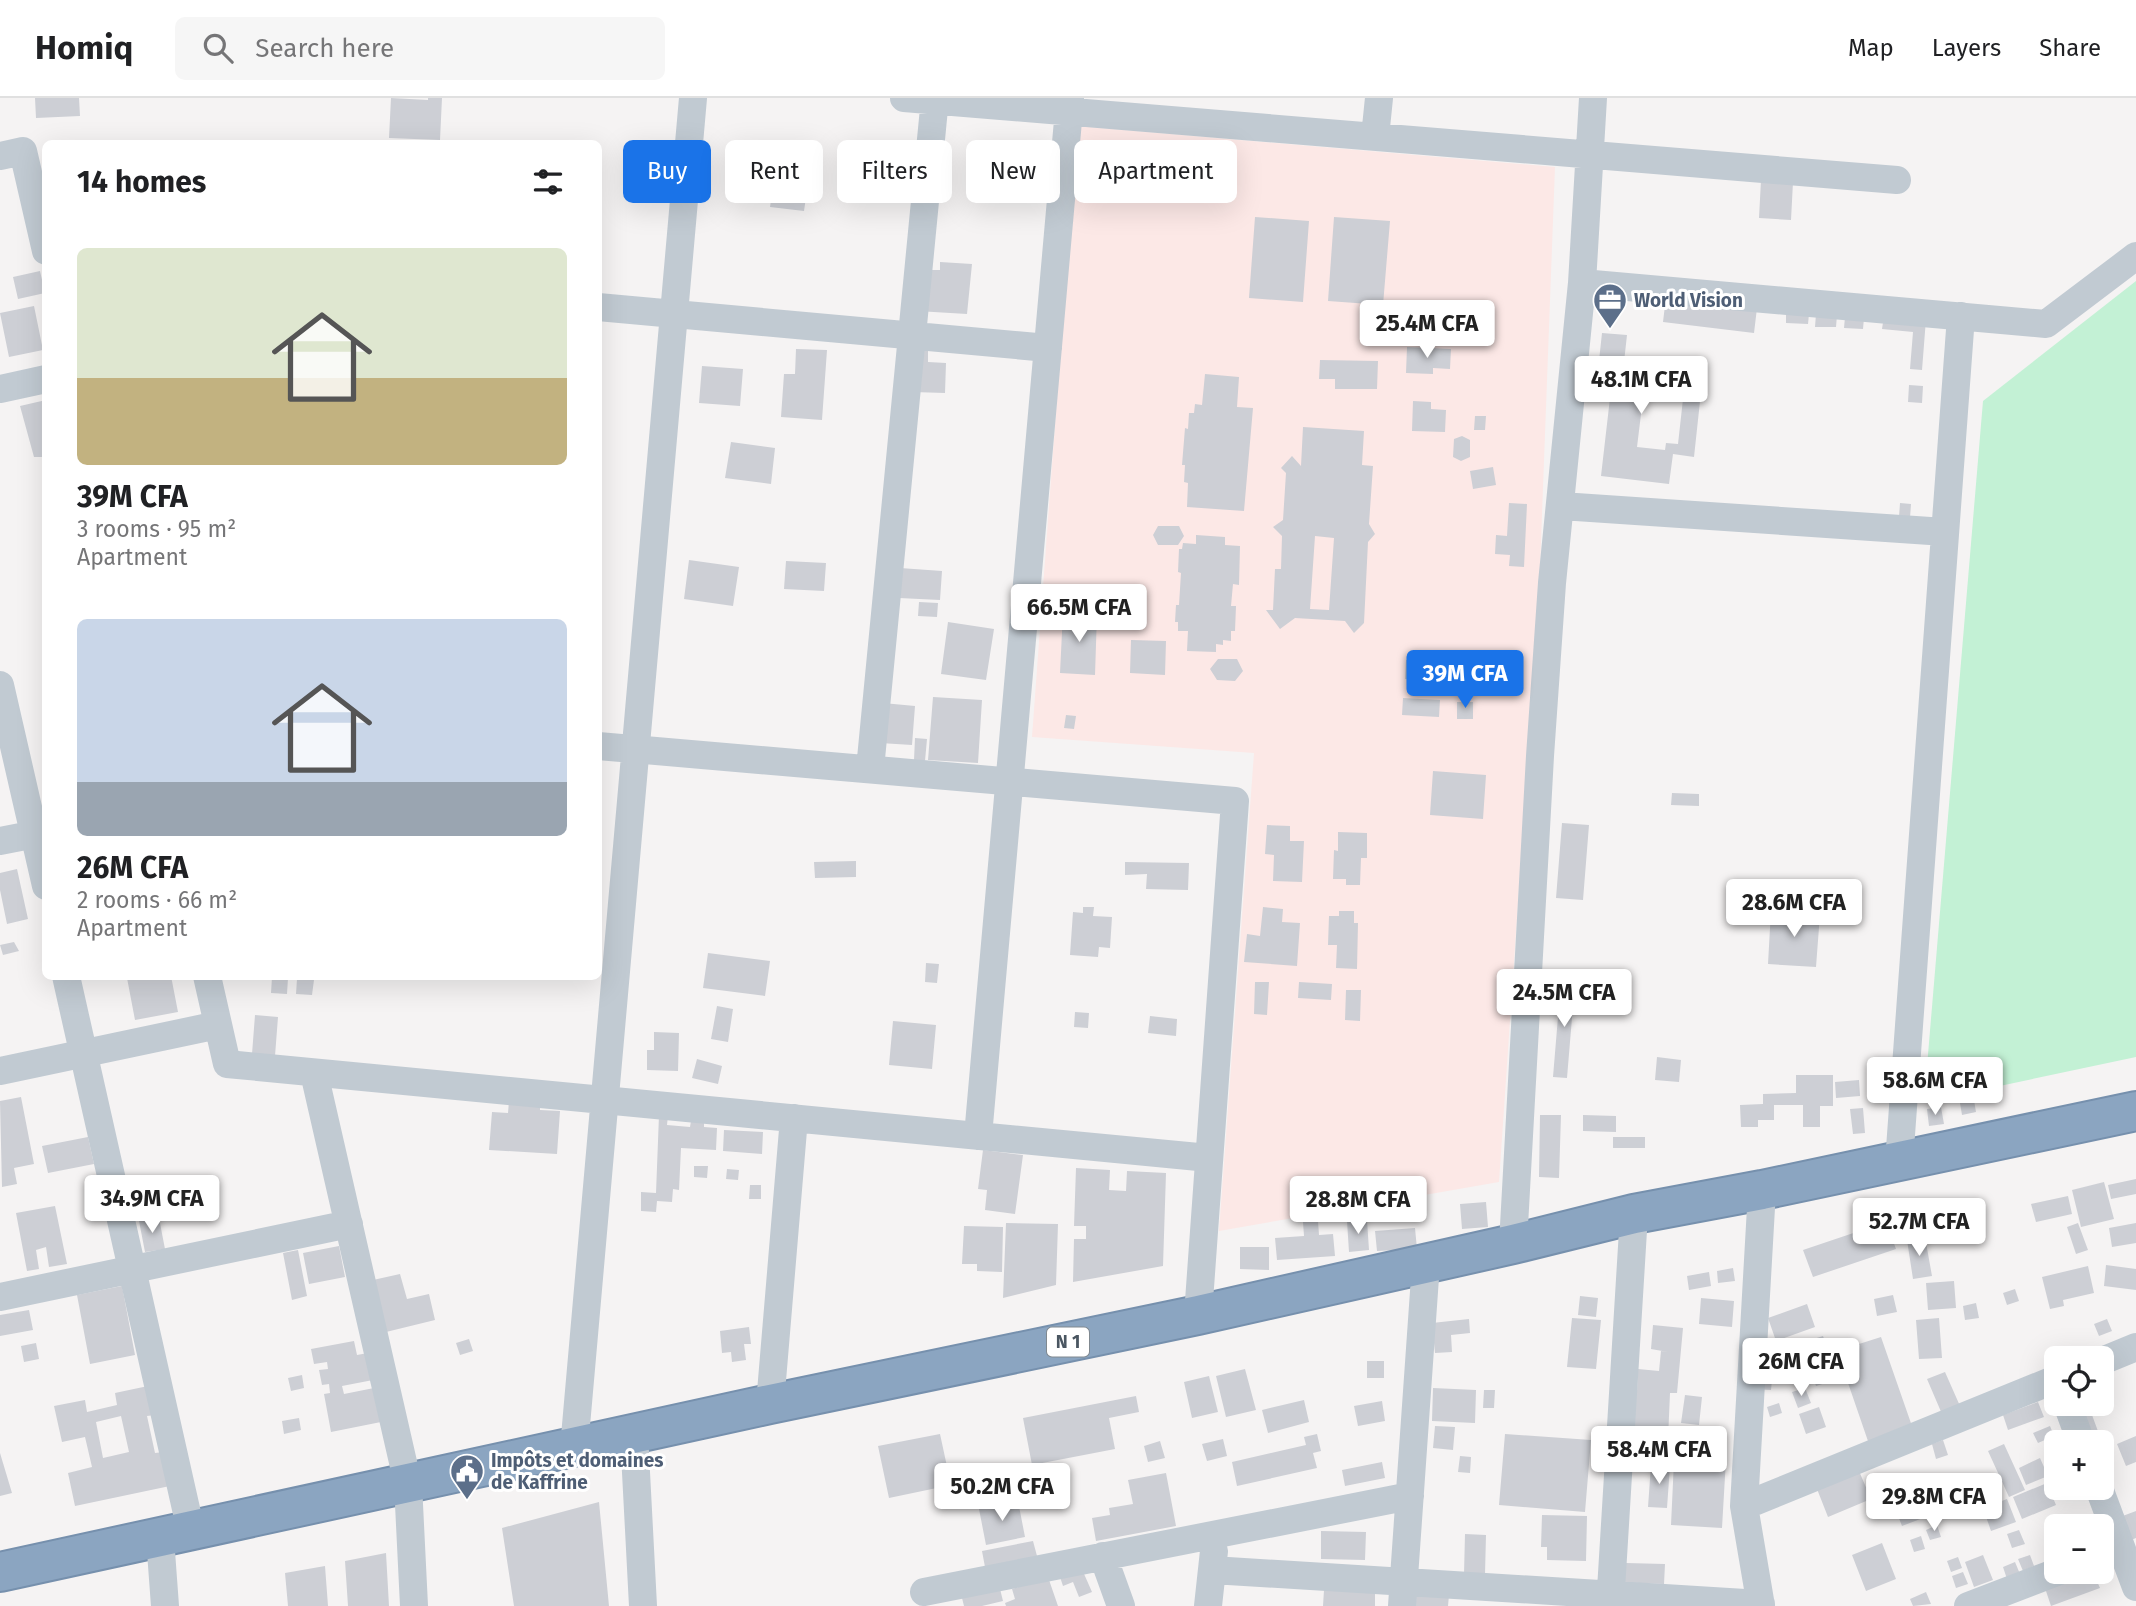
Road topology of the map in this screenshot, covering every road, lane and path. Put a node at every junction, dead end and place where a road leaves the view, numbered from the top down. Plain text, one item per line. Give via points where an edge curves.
1 (693, 98) edge
2 (904, 98) edge
3 (1379, 98) edge
4 (1593, 98) edge
5 (935, 99) edge
6 (1070, 105) edge
7 (1160, 109) edge
8 (1374, 137) junction
9 (1590, 155) junction
10 (0, 156) edge
11 (1897, 180) dead end
12 (42, 234) edge
13 (2136, 256) edge
14 (1582, 283) junction
15 (602, 307) edge
16 (674, 314) junction
17 (1961, 316) junction
18 (912, 336) junction
19 (1048, 348) junction
20 (42, 380) edge
21 (0, 389) edge
22 (1561, 506) junction
23 (1945, 532) junction
24 (0, 685) edge
25 (602, 746) edge
26 (635, 749) junction
27 (870, 769) junction
28 (1009, 782) junction
29 (40, 833) edge
30 (0, 841) edge
31 (42, 851) edge
32 (67, 980) edge
33 (208, 980) edge
34 (218, 1025) junction
35 (83, 1053) junction
36 (0, 1071) edge
37 (314, 1073) junction
38 (604, 1100) junction
39 (2136, 1111) edge
40 (794, 1118) junction
41 (978, 1136) junction
42 (1209, 1157) junction
43 (1899, 1162) junction
44 (1762, 1190) junction
45 (1634, 1214) junction
46 (349, 1224) junction
47 (1513, 1244) junction
48 (1426, 1263) junction
49 (132, 1269) junction
50 (0, 1297) edge
51 (1198, 1315) junction
52 (2136, 1347) edge
53 (2114, 1356) edge
54 (2044, 1384) edge
55 (770, 1404) junction
56 (634, 1434) junction
57 (574, 1448) junction
58 (408, 1484) junction
59 (1410, 1496) junction
60 (1744, 1506) junction
61 (176, 1534) junction
62 (1216, 1534) junction
63 (2114, 1554) edge
64 (1103, 1556) junction
65 (1212, 1570) junction
66 (0, 1572) edge
67 (2044, 1577) edge
68 (2136, 1587) edge
69 (924, 1592) dead end
70 (1403, 1594) edge
71 (1611, 1601) edge
72 (1761, 1605) edge
73 (165, 1606) edge
74 (414, 1606) edge
75 (642, 1606) edge
76 (1121, 1606) edge
77 (1208, 1606) edge
78 (1968, 1606) edge

1 - 16 street
2 - 5 street
3 - 8 street
4 - 9 street
5 - 6 street
5 - 18 street
6 - 7 street
6 - 19 street
7 - 8 street
8 - 9 street
9 - 11 street
9 - 14 street
10 - 12 street via 23,151
13 - 17 street via 2046,324
14 - 17 street
14 - 22 street
15 - 16 street
16 - 18 street
16 - 26 street
17 - 23 street
18 - 19 street
18 - 27 street
19 - 28 street
20 - 21 street
22 - 23 street
22 - 47 street via 1540,756
23 - 43 street
24 - 29 street
25 - 26 street
26 - 27 street
26 - 38 street
27 - 28 street
28 - 41 street
28 - 42 street via 1235,801
29 - 30 street
29 - 31 street
32 - 35 street
33 - 34 street
34 - 35 street
34 - 37 street via 227,1065
35 - 36 street
35 - 49 street
37 - 38 street
37 - 46 street
38 - 40 street
38 - 57 street
39 - 43 highway, N 1
40 - 41 street
40 - 55 street
41 - 42 street
42 - 51 street
43 - 44 highway, N 1
44 - 45 highway, N 1
44 - 60 street
45 - 47 highway, N 1
45 - 71 street
46 - 49 street
46 - 58 street
47 - 48 highway, N 1
48 - 51 highway, N 1
48 - 59 street
49 - 50 street
49 - 61 street
51 - 55 highway, N 1
52 - 53 street
54 - 60 street
55 - 56 highway, N 1
56 - 57 highway, N 1
56 - 75 street
57 - 58 highway, N 1
58 - 61 highway, N 1
58 - 74 street
59 - 62 street
59 - 70 street
60 - 72 street
61 - 66 highway, N 1
61 - 73 street
62 - 64 street
62 - 65 street
63 - 68 street
64 - 69 street
64 - 76 street
65 - 70 street
65 - 77 street
67 - 78 street
70 - 71 street
71 - 72 street

